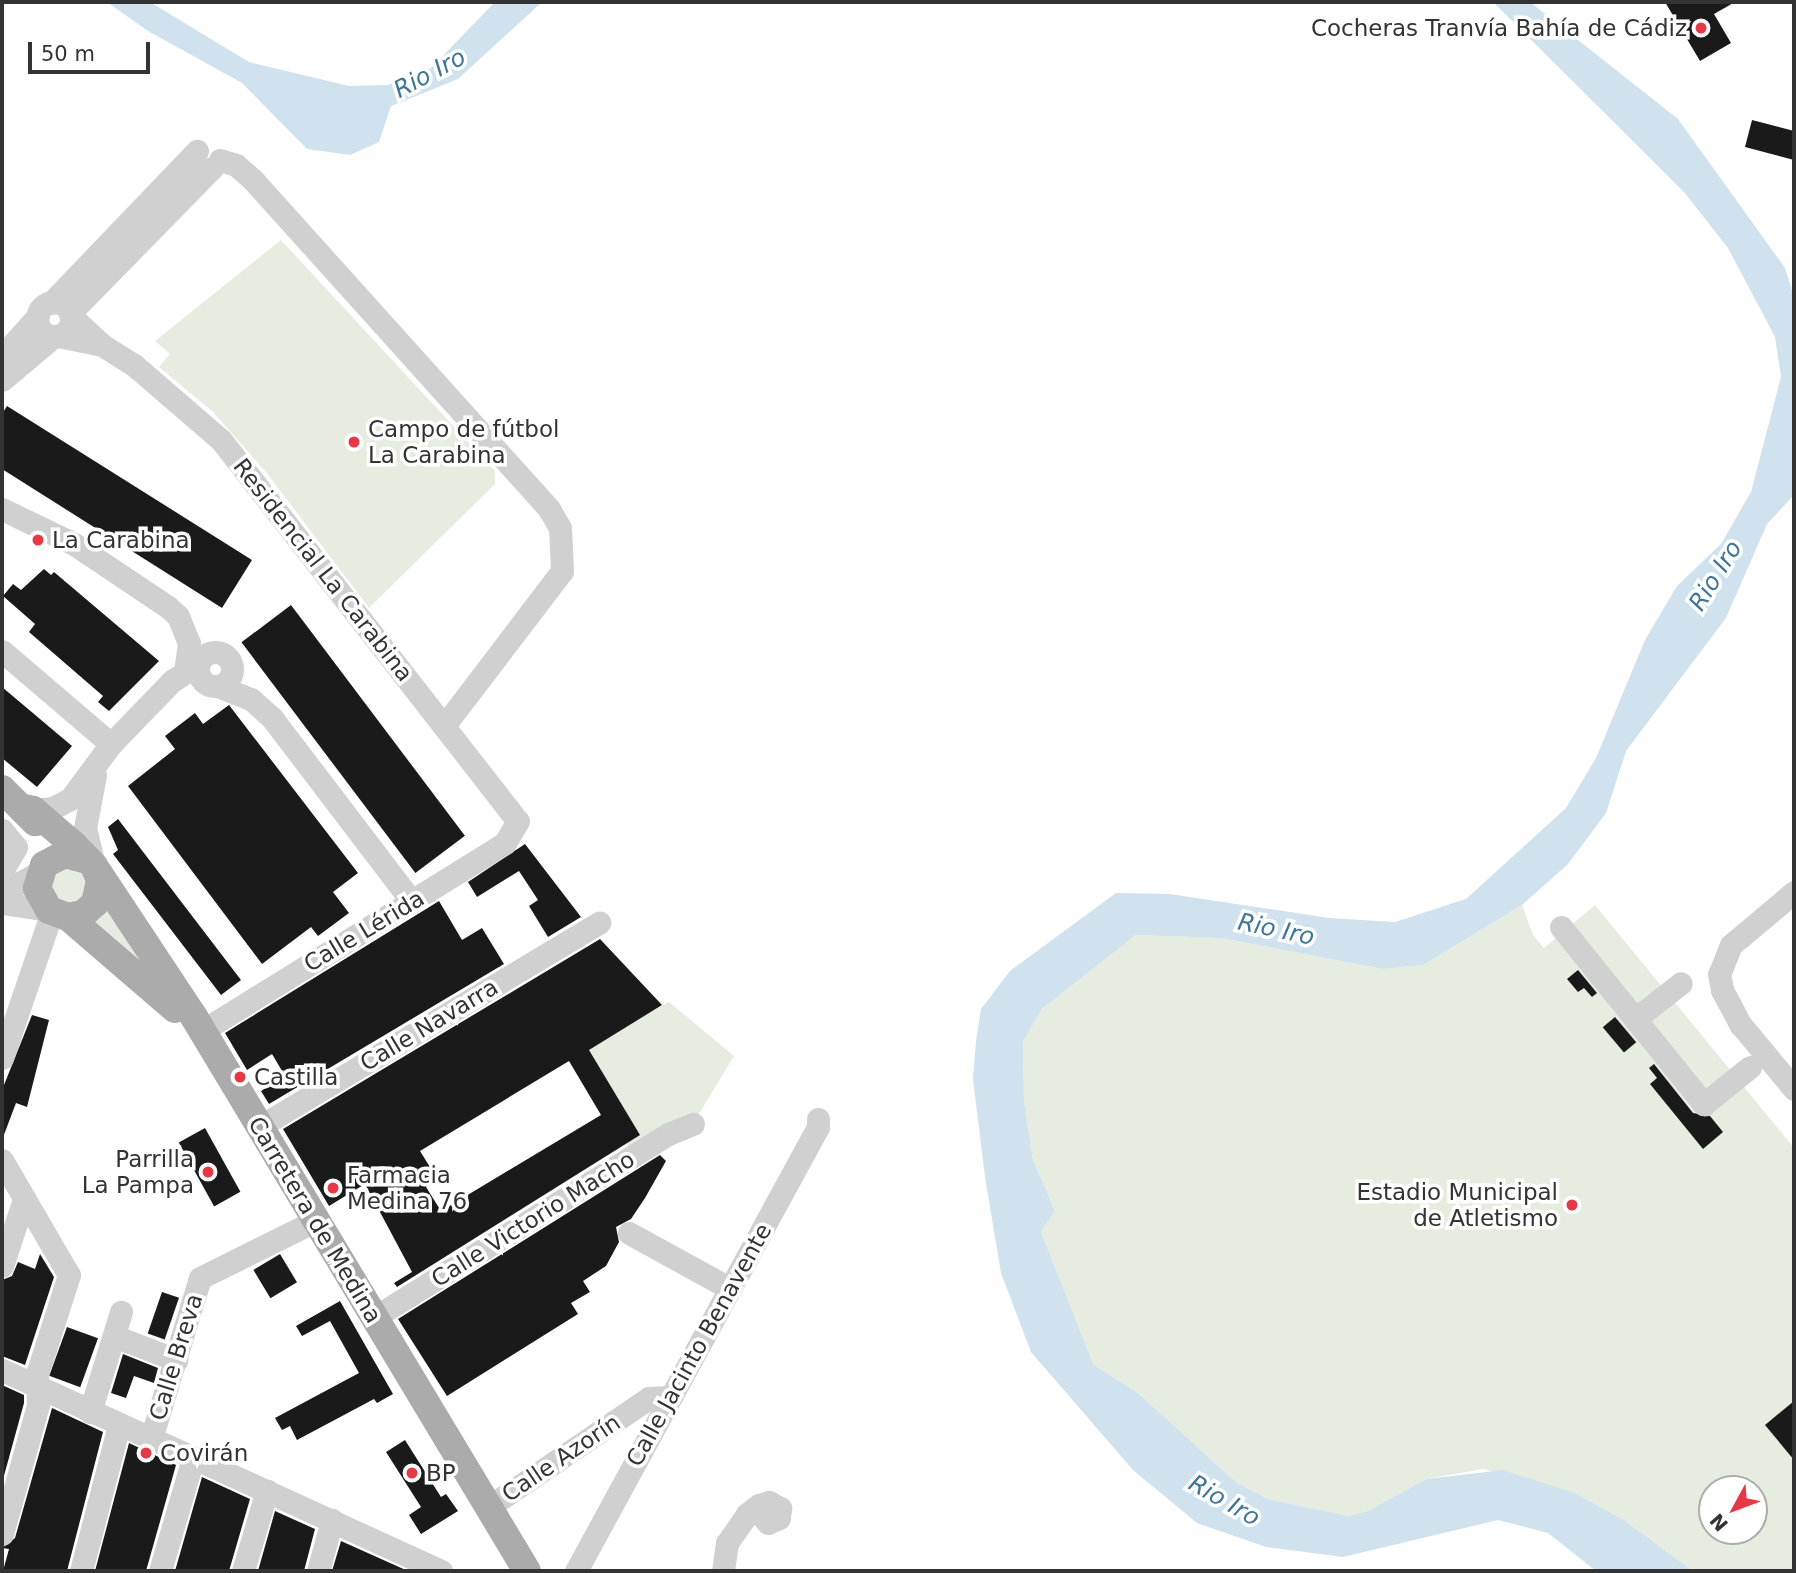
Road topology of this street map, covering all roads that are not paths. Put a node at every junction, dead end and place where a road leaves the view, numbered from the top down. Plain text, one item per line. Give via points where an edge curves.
1 (58, 312) junction
2 (56, 336) junction
3 (102, 345) junction
4 (2, 356) edge
5 (2, 380) edge
6 (2, 509) edge
7 (168, 607) junction
8 (2, 651) edge
9 (227, 657) junction
10 (192, 667) junction
11 (215, 686) junction
12 (166, 690) junction
13 (272, 718) junction
14 (444, 726) junction
15 (111, 744) junction
16 (95, 768) junction
17 (2, 789) edge
18 (78, 792) junction
19 (29, 809) junction
20 (518, 821) joint
21 (2, 830) edge
22 (49, 858) junction
23 (93, 866) junction
24 (2, 871) edge
25 (2, 892) edge
26 (1794, 892) edge
27 (412, 902) junction
28 (2, 904) edge
29 (56, 913) junction
30 (599, 923) dead end
31 (1561, 927) dead end
32 (1681, 983) dead end
33 (1635, 1019) junction
34 (200, 1032) junction
35 (2, 1058) edge
36 (1750, 1067) dead end
37 (1794, 1089) edge
38 (818, 1119) dead end
39 (693, 1124) dead end
40 (259, 1127) junction
41 (2, 1160) edge
42 (24, 1199) junction
43 (317, 1220) junction
44 (629, 1233) dead end
45 (2, 1266) edge
46 (729, 1288) junction
47 (121, 1312) dead end
48 (375, 1317) junction
49 (114, 1336) junction
50 (177, 1360) junction
51 (2, 1370) edge
52 (38, 1387) junction
53 (668, 1397) junction
54 (90, 1412) junction
55 (119, 1425) junction
56 (150, 1439) junction
57 (193, 1458) junction
58 (267, 1490) junction
59 (490, 1506) junction
60 (755, 1508) dead end
61 (332, 1520) junction
62 (2, 1534) edge
63 (518, 1560) edge
64 (414, 1566) edge
65 (81, 1571) edge
66 (160, 1571) edge
67 (243, 1571) edge
68 (318, 1571) edge
69 (441, 1571) edge
70 (548, 1571) edge
71 (576, 1571) edge
72 (723, 1571) edge

1 - 2 street via 67,331
1 - 3 street, Residencial La Carabina
1 - 4 street
1 - 14 street via 210,159 236,165 253,180 549,509 559,528 562,571
2 - 3 street, Residencial La Carabina
2 - 5 street
3 - 14 street, Residencial La Carabina via 162,387 220,440
6 - 7 street via 75,544
7 - 9 street
7 - 10 street via 178,616 189,643
8 - 15 street
9 - 10 street via 208,654
9 - 11 street via 231,676
9 - 13 street via 272,709
10 - 11 street
10 - 12 street
11 - 12 street
11 - 13 street via 251,699
12 - 15 street
13 - 27 street
14 - 20 street, Residencial La Carabina
15 - 16 street
16 - 18 street
16 - 23 street via 85,828
17 - 19 main road
18 - 19 street via 61,805
18 - 22 street
19 - 22 main road
20 - 27 street, Calle Lérida via 505,843
21 - 24 street via 16,847
22 - 23 main road
22 - 25 street
22 - 29 main road via 37,888
23 - 29 main road via 101,888 95,903 83,914
23 - 34 main road, Carretera de Medina
26 - 37 street via 1731,945 1719,974 1721,990 1741,1025
27 - 34 street, Calle Lérida
28 - 29 street
29 - 34 main road
29 - 35 street
30 - 40 street, Calle Navarra
31 - 33 street
32 - 33 street
33 - 36 street via 1704,1104
34 - 40 main road, Carretera de Medina
38 - 46 street, Calle Jacinto Benavente via 818,1128
39 - 48 street, Calle Victorio Macho via 668,1134
40 - 43 main road, Carretera de Medina
41 - 42 street
42 - 45 street
42 - 52 street via 69,1275 37,1374
43 - 48 main road, Carretera de Medina
43 - 50 street, Calle Breva via 200,1278
44 - 46 street
46 - 53 street, Calle Jacinto Benavente
47 - 49 street
48 - 59 main road, Carretera de Medina
49 - 50 street
49 - 54 street
50 - 56 street, Calle Breva
51 - 52 street
52 - 54 street
52 - 62 street via 38,1405
53 - 59 street, Calle Azorín via 649,1398
53 - 71 street, Calle Jacinto Benavente
54 - 55 street
55 - 56 street
55 - 65 street
56 - 57 street
57 - 58 street
57 - 66 street
58 - 61 street
58 - 67 street
59 - 63 main road, Carretera de Medina
60 - 72 street via 727,1543
61 - 64 street
61 - 68 street
63 - 70 main road, Carretera de Medina
64 - 69 street

